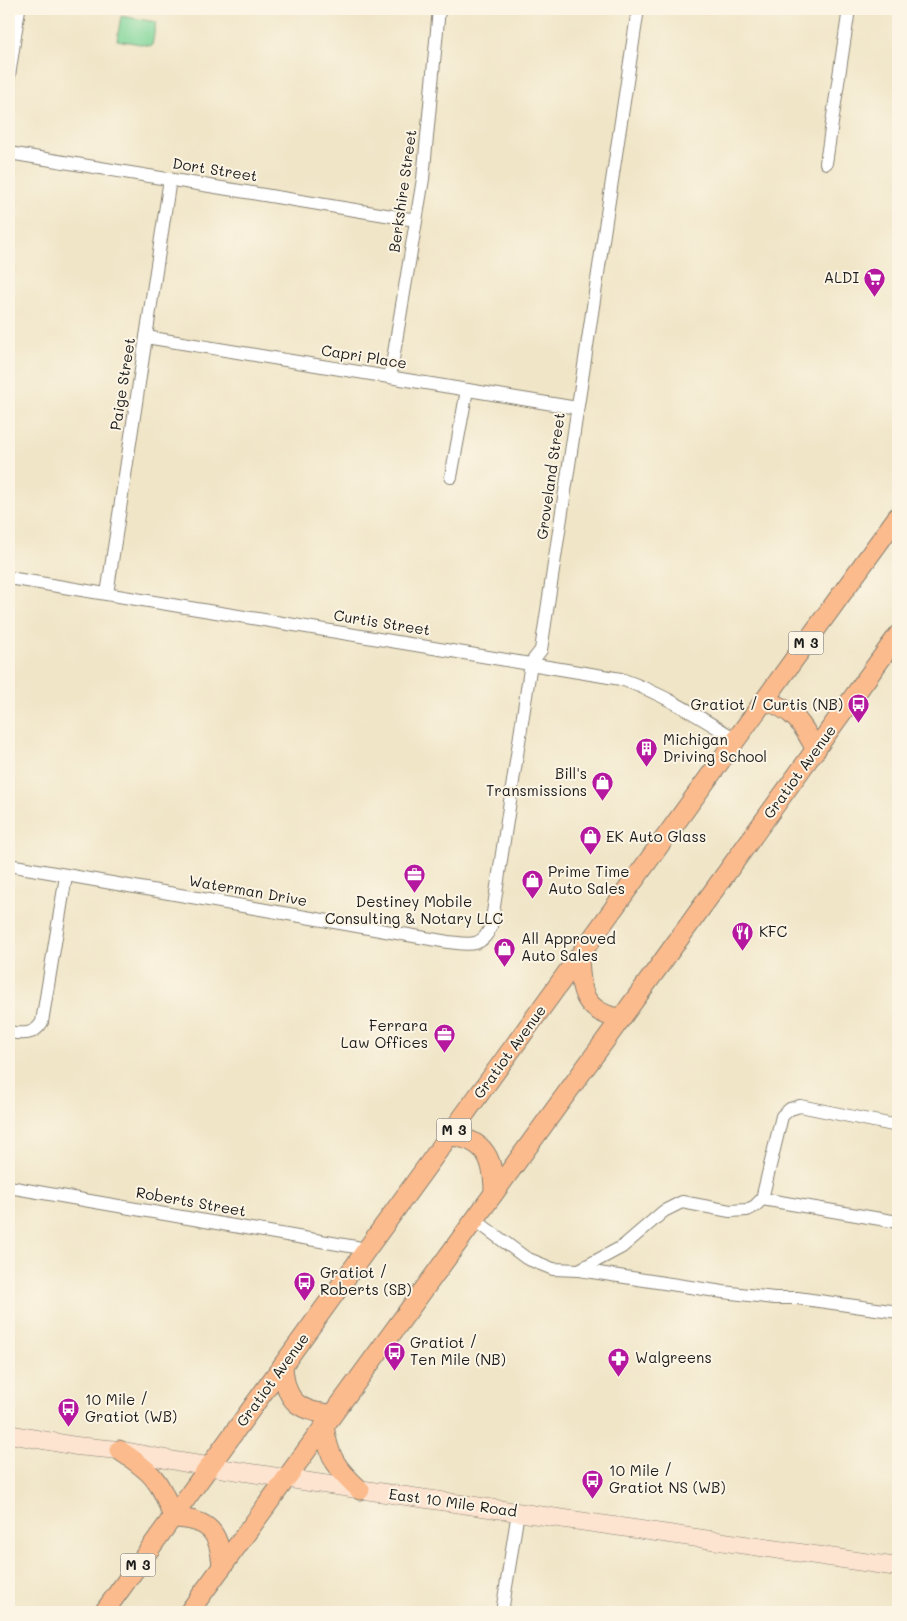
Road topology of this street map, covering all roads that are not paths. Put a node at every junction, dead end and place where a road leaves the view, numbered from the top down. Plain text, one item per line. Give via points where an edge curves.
1 (19, 9) edge
2 (439, 9) edge
3 (638, 9) edge
4 (849, 9) edge
5 (9, 76) edge
6 (9, 153) edge
7 (826, 162) dead end
8 (170, 180) junction
9 (416, 220) junction
10 (146, 337) junction
11 (390, 377) junction
12 (467, 390) junction
13 (577, 408) junction
14 (452, 477) dead end
15 (898, 516) edge
16 (9, 578) edge
17 (107, 594) junction
18 (898, 635) edge
19 (531, 663) junction
20 (765, 701) junction
21 (737, 740) junction
22 (816, 750) junction
23 (9, 865) edge
24 (66, 876) junction
25 (481, 942) joint
26 (578, 958) junction
27 (621, 1019) junction
28 (9, 1032) edge
29 (898, 1126) edge
30 (450, 1136) junction
31 (9, 1187) edge
32 (494, 1193) junction
33 (762, 1199) junction
34 (475, 1220) junction
35 (898, 1222) edge
36 (367, 1249) junction
37 (579, 1270) junction
38 (898, 1312) edge
39 (283, 1366) junction
40 (329, 1420) junction
41 (9, 1434) edge
42 (119, 1450) junction
43 (210, 1466) junction
44 (286, 1478) junction
45 (360, 1490) junction
46 (518, 1512) junction
47 (173, 1518) junction
48 (222, 1567) junction
49 (898, 1567) edge
50 (104, 1612) edge
51 (189, 1612) edge
52 (502, 1612) edge

1 - 5 street
2 - 9 street, Berkshire Street via 427,146
3 - 13 street, Groveland Street
4 - 7 street
6 - 8 street, Dort Street
8 - 9 street, Dort Street
8 - 10 street, Paige Street
9 - 11 street, Berkshire Street
10 - 11 street, Capri Place
10 - 17 street, Paige Street
11 - 12 street, Capri Place
12 - 13 street, Capri Place
12 - 14 street
13 - 19 street, Groveland Street via 541,650
15 - 20 main road, Gratiot Avenue / M 3
16 - 17 street, Curtis Street
17 - 19 street, Curtis Street
18 - 22 main road, Gratiot Avenue
19 - 21 street, Curtis Street via 637,684
19 - 25 street, Groveland Street via 491,926
20 - 21 main road, Gratiot Avenue / M 3
20 - 22 main road via 791,712
21 - 26 main road, Gratiot Avenue / M 3
22 - 27 main road, Gratiot Avenue
23 - 24 street, Waterman Drive
24 - 25 street, Waterman Drive via 448,942
24 - 28 street via 42,1022 31,1032
26 - 27 main road via 582,986 592,1007 599,1013
26 - 30 main road, Gratiot Avenue / M 3
27 - 32 main road, Gratiot Avenue
29 - 33 street via 800,1106 790,1109 782,1116
30 - 32 main road via 470,1139 484,1150 492,1168
30 - 36 main road, Gratiot Avenue / M 3
31 - 36 street, Roberts Street
32 - 34 main road, Gratiot Avenue
33 - 35 street
33 - 37 street via 747,1210 730,1211 682,1202 664,1211 622,1247
34 - 37 street via 526,1258 552,1269
34 - 40 main road, Gratiot Avenue
36 - 39 main road, Gratiot Avenue / M 3
37 - 38 street via 723,1292
39 - 40 main road via 287,1390 296,1403
39 - 43 main road, Gratiot Avenue / M 3
40 - 44 main road, Gratiot Avenue
40 - 45 main road via 327,1444 333,1460 344,1476
41 - 42 main road, East 10 Mile Road
42 - 43 main road, East 10 Mile Road
42 - 47 main road via 154,1476
43 - 44 main road, East 10 Mile Road
43 - 47 main road, Gratiot Avenue / M 3
44 - 45 main road, East 10 Mile Road
44 - 48 main road, Gratiot Avenue
45 - 46 main road, East 10 Mile Road
46 - 49 main road, East 10 Mile Road
46 - 52 street
47 - 48 main road via 193,1520 211,1530 221,1550
47 - 50 main road, Gratiot Avenue / M 3
48 - 51 main road, Gratiot Avenue

